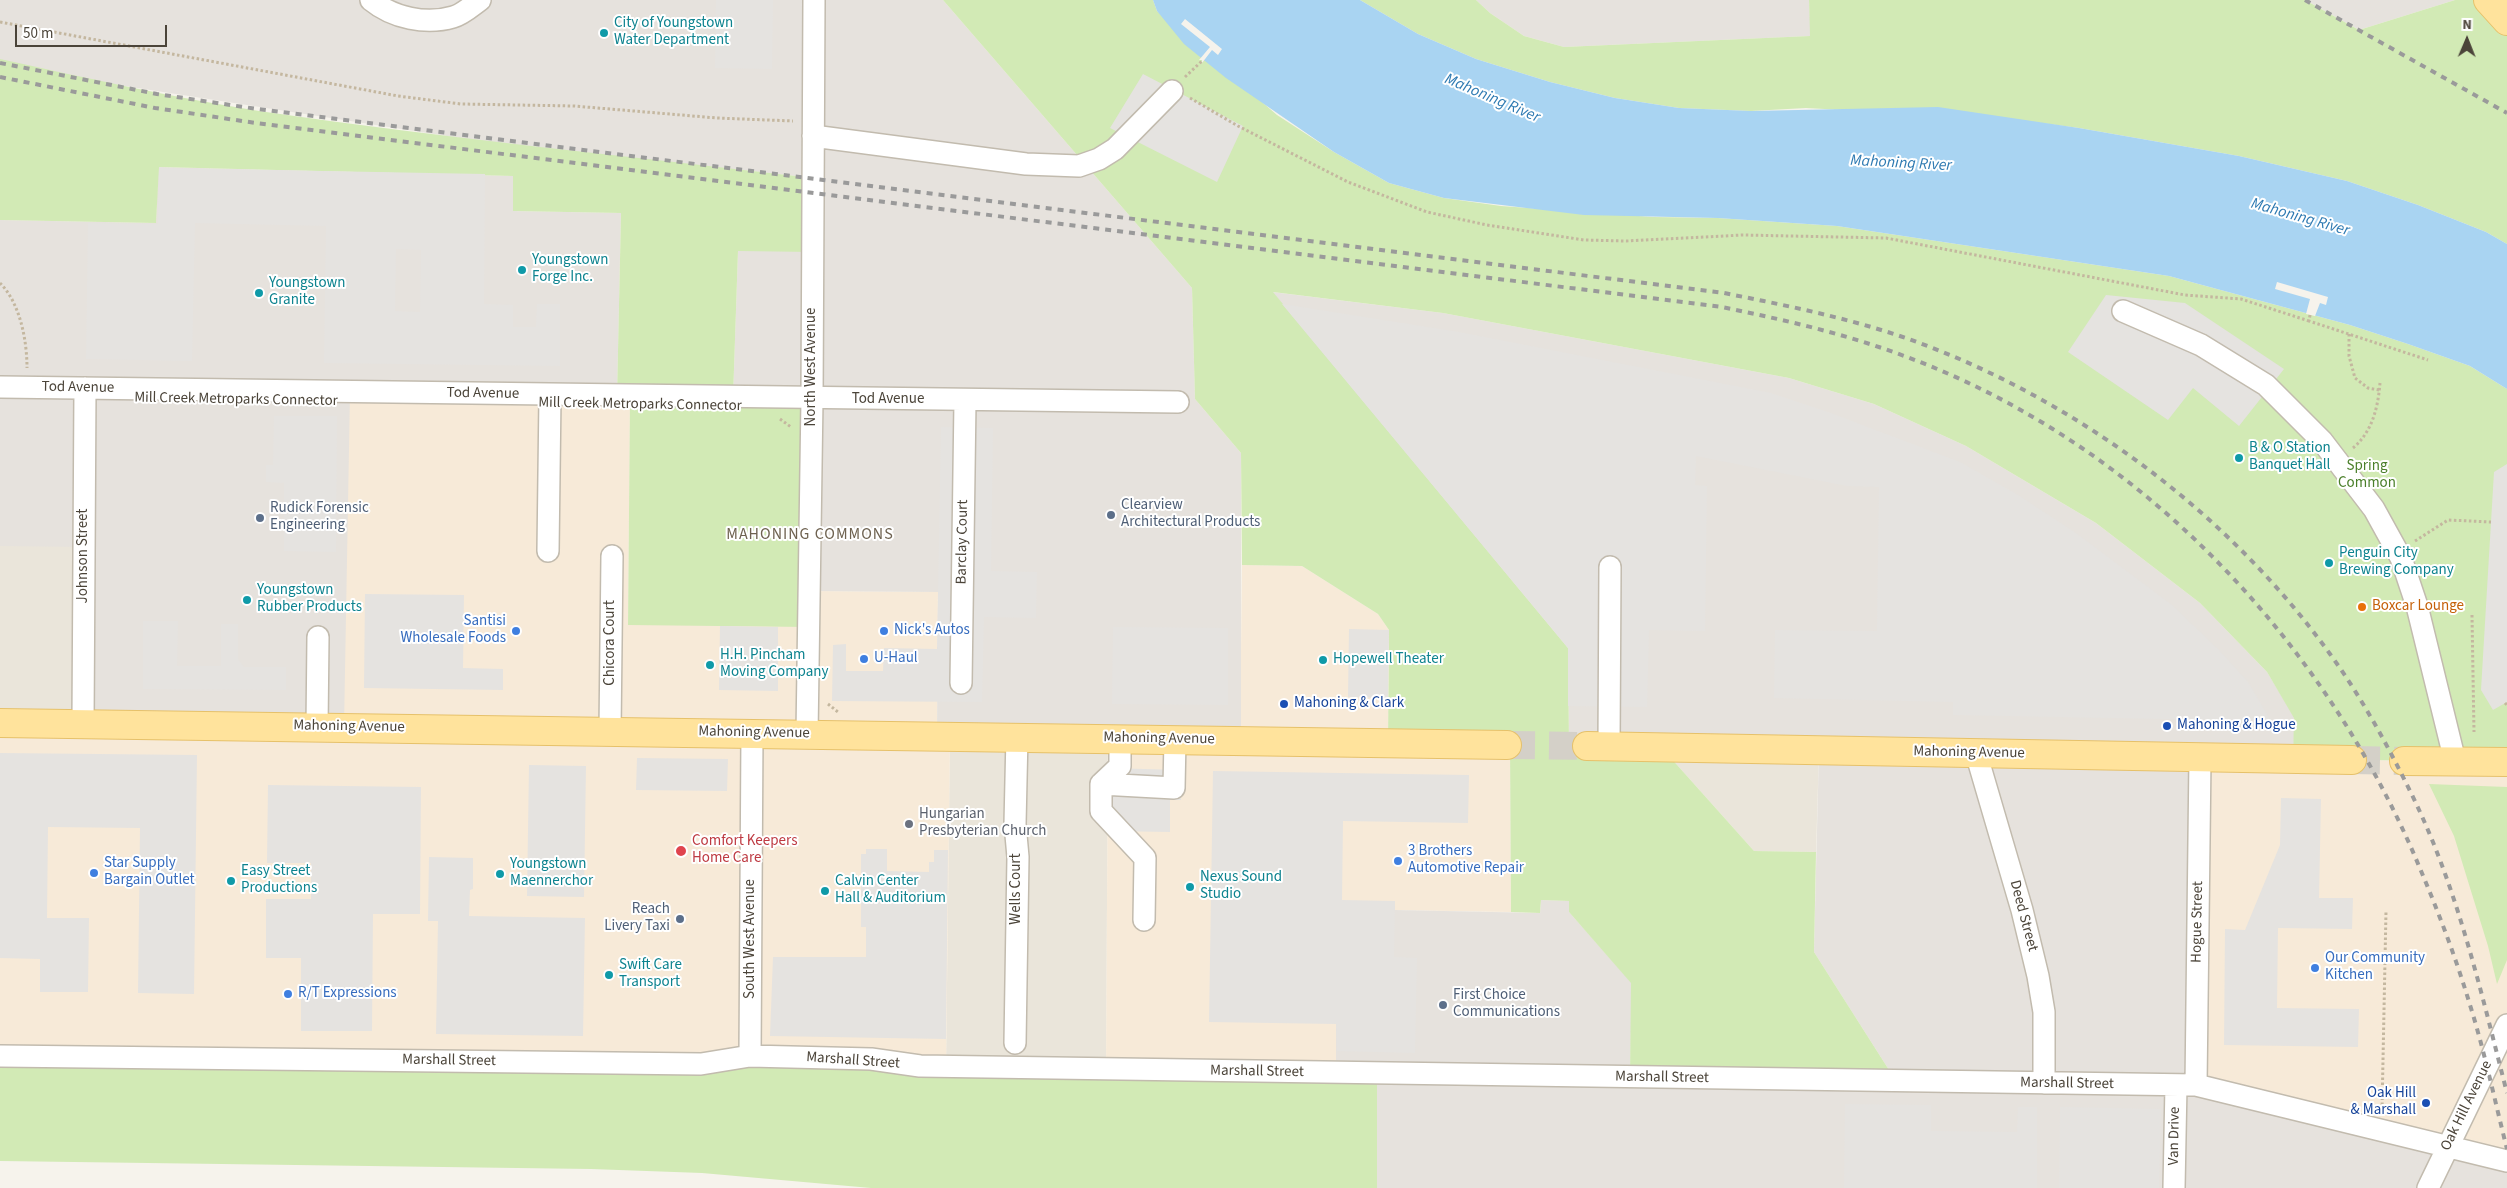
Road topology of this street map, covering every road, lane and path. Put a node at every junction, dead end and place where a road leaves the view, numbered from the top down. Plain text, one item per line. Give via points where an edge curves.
1 (371, 0) edge
2 (480, 0) edge
3 (814, 0) edge
4 (2488, 0) edge
5 (2507, 21) edge
6 (0, 22) edge
7 (1180, 94) joint
8 (813, 129) junction
9 (0, 282) edge
10 (2123, 311) dead end
11 (2310, 315) dead end
12 (2309, 320) junction
13 (2349, 334) junction
14 (2428, 360) dead end
15 (2380, 383) dead end
16 (0, 387) edge
17 (28, 388) junction
18 (85, 388) junction
19 (2379, 390) junction
20 (550, 396) junction
21 (812, 399) junction
22 (966, 401) junction
23 (1178, 402) dead end
24 (777, 418) dead end
25 (792, 431) dead end
26 (2336, 460) junction
27 (2491, 522) dead end
28 (548, 551) dead end
29 (2398, 552) junction
30 (612, 556) dead end
31 (1610, 567) dead end
32 (2472, 615) dead end
33 (318, 637) dead end
34 (961, 684) dead end
35 (0, 722) edge
36 (83, 723) junction
37 (317, 727) junction
38 (610, 731) junction
39 (2474, 732) dead end
40 (752, 733) junction
41 (807, 734) junction
42 (1017, 736) junction
43 (1120, 738) junction
44 (1175, 739) junction
45 (1507, 745) tunnel mouth
46 (1598, 746) joint
47 (1976, 753) junction
48 (2200, 758) junction
49 (2352, 760) tunnel mouth
50 (2404, 761) tunnel mouth
51 (2455, 761) junction
52 (2507, 762) edge
53 (1101, 784) junction
54 (2386, 911) dead end
55 (1144, 920) dead end
56 (2507, 1025) edge
57 (1015, 1043) dead end
58 (0, 1056) edge
59 (750, 1056) junction
60 (2044, 1083) junction
61 (2186, 1085) junction
62 (2381, 1131) junction
63 (2448, 1147) junction
64 (2507, 1162) edge
65 (2174, 1188) edge
66 (2428, 1188) edge

1 - 2 street via 385,11 420,20 455,17
3 - 8 street, North West Avenue
4 - 5 main road
6 - 8 path via 362,90 461,104 574,106
7 - 8 street via 1115,149 1079,166 1026,164
7 - 12 path via 1348,182 1427,212 1487,225 1574,238 1626,241 1743,235 1886,238 2186,295 2241,299
8 - 21 street, North West Avenue
9 - 17 path via 6,288 19,318 27,350
10 - 26 street via 2200,346 2266,385 2322,441
11 - 12 path
12 - 13 path
13 - 14 path
13 - 19 path via 2349,356 2355,378 2368,388
15 - 19 path
16 - 17 street, Tod Avenue
17 - 18 street, Tod Avenue
18 - 20 street, Tod Avenue
18 - 36 street, Johnson Street
19 - 26 path via 2374,416 2363,439
20 - 21 street, Tod Avenue
20 - 28 street
21 - 22 street, Tod Avenue
21 - 41 street, North West Avenue
22 - 23 street, Tod Avenue
22 - 34 street, Barclay Court
24 - 25 path via 790,424
26 - 29 street via 2374,509
27 - 29 path via 2448,520
29 - 51 street via 2417,606
30 - 38 street, Chicora Court
31 - 46 street
32 - 39 path
33 - 37 street
35 - 36 main road, Mahoning Avenue
36 - 37 main road, Mahoning Avenue
37 - 38 main road, Mahoning Avenue
38 - 40 main road, Mahoning Avenue
40 - 41 main road, Mahoning Avenue
40 - 59 street, South West Avenue
41 - 42 main road, Mahoning Avenue
42 - 43 main road, Mahoning Avenue
42 - 57 street, Wells Court
43 - 44 main road, Mahoning Avenue
43 - 53 street via 1120,766
44 - 45 main road, Mahoning Avenue
44 - 53 street via 1174,788
46 - 47 main road, Mahoning Avenue
47 - 48 main road, Mahoning Avenue
47 - 60 street, Deed Street via 2038,976 2044,1012
48 - 49 main road, Mahoning Avenue
48 - 61 street, Hogue Street
50 - 51 main road
51 - 52 main road
53 - 55 street via 1101,811 1145,858
54 - 62 path
56 - 63 street, Oak Hill Avenue
58 - 59 street, Marshall Street via 701,1064
59 - 60 street, Marshall Street via 871,1059 920,1066
60 - 61 street, Marshall Street
61 - 62 street, Marshall Street
61 - 65 street, Van Drive
62 - 63 street, Marshall Street
63 - 64 street, Marshall Street
63 - 66 street, Oak Hill Avenue

